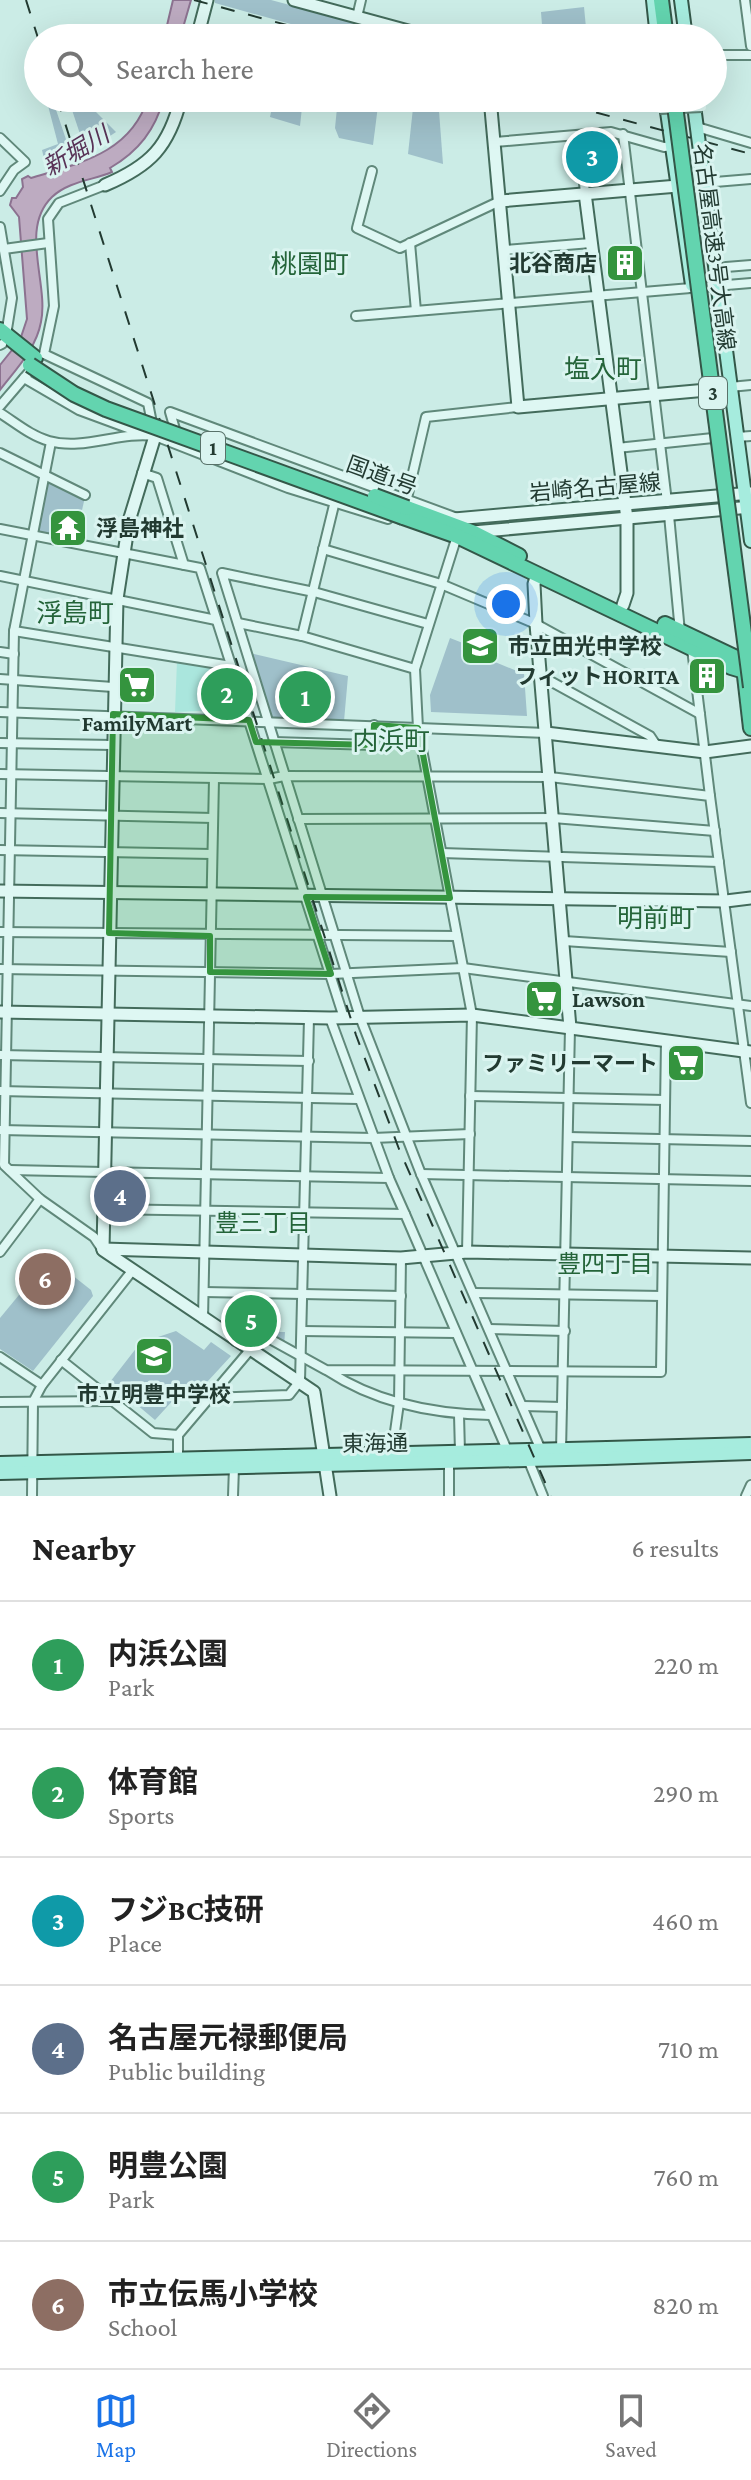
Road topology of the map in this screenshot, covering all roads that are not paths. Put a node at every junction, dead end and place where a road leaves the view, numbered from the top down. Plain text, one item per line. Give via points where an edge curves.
1 (207, 0) edge
2 (294, 0) edge
3 (361, 0) edge
4 (653, 0) edge
5 (661, 0) edge
6 (670, 0) edge
7 (681, 0) edge
8 (745, 0) edge
9 (749, 16) edge
10 (357, 17) junction
11 (201, 24) edge
12 (383, 24) edge
13 (656, 24) edge
14 (664, 24) edge
15 (673, 24) edge
16 (684, 24) edge
17 (751, 46) edge
18 (727, 55) edge
19 (751, 55) edge
20 (178, 112) edge
21 (492, 112) edge
22 (665, 112) edge
23 (676, 112) edge
24 (684, 112) edge
25 (698, 112) edge
26 (697, 127) junction
27 (623, 134) junction
28 (579, 135) junction
29 (0, 138) edge
30 (495, 142) junction
31 (751, 143) edge
32 (673, 146) junction
33 (372, 171) dead end
34 (751, 179) edge
35 (703, 183) junction
36 (105, 185) joint
37 (678, 186) junction
38 (629, 190) junction
39 (0, 191) edge
40 (585, 193) junction
41 (500, 201) junction
42 (0, 227) edge
43 (46, 243) junction
44 (410, 243) junction
45 (591, 243) junction
46 (8, 248) junction
47 (505, 250) junction
48 (738, 264) edge
49 (748, 280) edge
50 (692, 286) junction
51 (716, 287) junction
52 (642, 291) junction
53 (598, 295) junction
54 (509, 303) junction
55 (5, 307) edge
56 (416, 311) junction
57 (356, 316) dead end
58 (3, 338) edge
59 (44, 354) junction
60 (24, 378) junction
61 (751, 385) edge
62 (730, 387) junction
63 (707, 390) junction
64 (654, 394) junction
65 (611, 398) junction
66 (0, 406) edge
67 (518, 407) junction
68 (0, 413) edge
69 (207, 424) junction
70 (150, 436) junction
71 (751, 436) edge
72 (737, 437) junction
73 (713, 438) junction
74 (51, 442) junction
75 (179, 444) junction
76 (660, 444) junction
77 (617, 448) junction
78 (197, 451) junction
79 (0, 453) edge
80 (142, 473) junction
81 (45, 475) junction
82 (85, 495) dead end
83 (721, 496) junction
84 (335, 501) junction
85 (748, 501) edge
86 (667, 502) junction
87 (625, 505) junction
88 (406, 508) junction
89 (722, 510) junction
90 (669, 515) junction
91 (450, 519) junction
92 (627, 519) junction
93 (0, 529) edge
94 (460, 534) junction
95 (33, 536) junction
96 (751, 541) edge
97 (323, 549) junction
98 (123, 553) junction
99 (184, 565) junction
100 (537, 574) junction
101 (0, 576) edge
102 (24, 581) junction
103 (441, 584) junction
104 (314, 592) junction
105 (117, 599) junction
106 (623, 605) junction
107 (216, 620) junction
108 (751, 622) edge
109 (238, 623) junction
110 (428, 624) junction
111 (536, 624) junction
112 (14, 631) junction
113 (680, 632) junction
114 (302, 636) junction
115 (692, 648) junction
116 (114, 649) junction
117 (0, 652) edge
118 (14, 654) junction
119 (231, 666) junction
120 (748, 667) edge
121 (415, 669) junction
122 (541, 676) junction
123 (0, 679) edge
124 (13, 681) junction
125 (113, 687) junction
126 (751, 687) edge
127 (0, 712) edge
128 (13, 713) junction
129 (113, 714) junction
130 (700, 714) junction
131 (249, 720) junction
132 (268, 722) junction
133 (374, 725) junction
134 (418, 728) junction
135 (751, 728) edge
136 (546, 733) junction
137 (274, 742) junction
138 (0, 743) edge
139 (12, 743) junction
140 (112, 745) junction
141 (656, 745) junction
142 (751, 746) edge
143 (705, 752) junction
144 (0, 774) edge
145 (12, 774) junction
146 (112, 776) junction
147 (284, 776) junction
148 (427, 777) junction
149 (550, 777) junction
150 (214, 779) junction
151 (269, 779) junction
152 (710, 796) junction
153 (0, 813) edge
154 (11, 813) junction
155 (111, 816) junction
156 (213, 818) junction
157 (553, 818) junction
158 (298, 819) junction
159 (435, 819) junction
160 (715, 831) junction
161 (0, 850) edge
162 (10, 850) junction
163 (110, 852) junction
164 (442, 853) junction
165 (212, 854) junction
166 (556, 855) junction
167 (719, 862) junction
168 (5, 891) edge
169 (110, 894) junction
170 (211, 896) junction
171 (306, 897) junction
172 (323, 897) junction
173 (450, 898) junction
174 (751, 898) edge
175 (560, 899) junction
176 (726, 901) junction
177 (5, 932) edge
178 (109, 933) junction
179 (335, 935) junction
180 (210, 936) junction
181 (457, 936) junction
182 (319, 937) junction
183 (564, 941) junction
184 (731, 952) junction
185 (463, 968) junction
186 (4, 969) edge
187 (108, 969) junction
188 (210, 972) junction
189 (345, 972) junction
190 (331, 974) junction
191 (567, 981) junction
192 (739, 1005) junction
193 (751, 1006) edge
194 (4, 1012) edge
195 (107, 1013) junction
196 (472, 1015) junction
197 (209, 1016) junction
198 (360, 1017) junction
199 (309, 1018) junction
200 (330, 1018) junction
201 (344, 1018) junction
202 (570, 1028) junction
203 (666, 1041) junction
204 (748, 1052) edge
205 (4, 1055) edge
206 (106, 1056) junction
207 (208, 1059) junction
208 (309, 1061) junction
209 (3, 1091) edge
210 (106, 1092) junction
211 (207, 1095) junction
212 (470, 1096) junction
213 (307, 1097) junction
214 (568, 1097) junction
215 (358, 1099) junction
216 (665, 1100) junction
217 (751, 1103) edge
218 (3, 1130) edge
219 (105, 1133) junction
220 (470, 1134) junction
221 (206, 1135) junction
222 (405, 1135) junction
223 (307, 1137) junction
224 (568, 1137) junction
225 (373, 1138) junction
226 (665, 1139) junction
227 (751, 1141) edge
228 (10, 1170) junction
229 (104, 1172) junction
230 (421, 1174) junction
231 (206, 1175) junction
232 (469, 1175) junction
233 (305, 1177) junction
234 (568, 1177) junction
235 (389, 1178) junction
236 (666, 1179) junction
237 (751, 1181) edge
238 (40, 1199) junction
239 (103, 1209) junction
240 (205, 1211) junction
241 (304, 1213) junction
242 (405, 1214) junction
243 (103, 1249) junction
244 (0, 1252) edge
245 (204, 1253) junction
246 (462, 1253) junction
247 (566, 1254) junction
248 (304, 1255) junction
249 (422, 1257) junction
250 (401, 1258) junction
251 (663, 1258) junction
252 (751, 1258) edge
253 (132, 1271) junction
254 (204, 1292) junction
255 (474, 1293) junction
256 (303, 1294) junction
257 (566, 1295) junction
258 (401, 1296) junction
259 (662, 1296) junction
260 (203, 1319) junction
261 (489, 1329) junction
262 (302, 1331) junction
263 (565, 1331) junction
264 (400, 1333) junction
265 (456, 1333) junction
266 (235, 1341) junction
267 (250, 1350) junction
268 (0, 1357) edge
269 (301, 1357) junction
270 (61, 1360) junction
271 (326, 1370) junction
272 (507, 1370) junction
273 (563, 1370) junction
274 (471, 1372) junction
275 (399, 1373) junction
276 (300, 1381) junction
277 (42, 1385) junction
278 (210, 1398) junction
279 (113, 1401) junction
280 (0, 1402) edge
281 (33, 1402) junction
282 (399, 1403) junction
283 (523, 1406) junction
284 (562, 1407) junction
285 (459, 1415) junction
286 (490, 1415) junction
287 (178, 1435) junction
288 (751, 1444) edge
289 (507, 1450) junction
290 (541, 1450) junction
291 (460, 1452) junction
292 (392, 1453) junction
293 (611, 1453) junction
294 (751, 1453) edge
295 (561, 1454) junction
296 (178, 1458) junction
297 (528, 1459) junction
298 (325, 1460) junction
299 (449, 1461) junction
300 (0, 1463) edge
301 (234, 1467) junction
302 (33, 1468) junction
303 (0, 1473) edge
304 (751, 1485) edge
305 (32, 1496) edge
306 (233, 1496) edge
307 (330, 1496) edge
308 (449, 1496) edge
309 (543, 1496) edge
310 (746, 1496) edge

1 - 11 street
2 - 10 street
3 - 10 street
4 - 13 main road
5 - 14 highway
6 - 15 highway
7 - 16 main road
8 - 9 street
9 - 17 street
10 - 12 street
18 - 19 street
20 - 36 street via 158,150 136,172
21 - 30 street
22 - 32 main road
23 - 126 highway, 名古屋高速3号大高線 / 3, bridge
24 - 108 highway, 名古屋高速3号大高線 / 3
25 - 26 main road
26 - 31 street
26 - 35 main road
27 - 28 street
27 - 32 street
27 - 38 street
28 - 30 street
28 - 40 street
29 - 39 street via 25,162
30 - 41 street
32 - 37 main road
33 - 44 street via 357,228 400,248
34 - 35 street
35 - 51 main road
36 - 43 street via 59,203 48,219
37 - 38 street
37 - 50 main road
38 - 40 street
38 - 52 street
40 - 41 street
40 - 45 street
41 - 44 street
41 - 47 street
42 - 46 street
43 - 46 street
43 - 59 street via 54,306
44 - 56 street
45 - 47 street
45 - 53 street
46 - 55 street via 12,298
47 - 54 street
48 - 49 street
49 - 51 street
50 - 51 street
50 - 52 street
50 - 63 main road
51 - 62 main road
52 - 53 street
52 - 64 street
53 - 54 street
53 - 65 street
54 - 56 street
54 - 67 street
55 - 58 street
56 - 57 street
58 - 88 highway, 国道1号 / 1, bridge via 110,402
59 - 60 street
59 - 70 street via 148,403
60 - 66 street
60 - 70 street via 79,410
61 - 62 street
62 - 72 main road
63 - 64 street
63 - 73 main road
64 - 65 street
64 - 76 street
65 - 67 street
65 - 77 street
67 - 88 street via 426,417
68 - 74 street
69 - 75 street via 170,412
69 - 78 street
69 - 88 street
70 - 74 street
70 - 75 street
70 - 80 street
71 - 72 street
72 - 85 main road
73 - 76 street
73 - 83 main road
74 - 81 street
75 - 78 street
76 - 77 street
76 - 86 street
77 - 87 street
78 - 84 street
79 - 81 street
80 - 98 street
80 - 99 street via 157,478
81 - 82 street
81 - 95 street
83 - 85 street, 岩崎名古屋線
83 - 86 street, 岩崎名古屋線
83 - 89 main road
84 - 94 street via 439,534
84 - 97 street
85 - 89 street, 岩崎名古屋線
85 - 96 main road
86 - 87 street, 岩崎名古屋線
87 - 91 street, 岩崎名古屋線
87 - 92 street
88 - 91 highway, 国道1号 / 1
88 - 94 highway, 国道1号 / 1
89 - 90 street, 岩崎名古屋線
89 - 120 main road
90 - 92 street, 岩崎名古屋線
90 - 113 street
91 - 94 highway, 国道1号 / 1
92 - 94 street, 岩崎名古屋線
92 - 106 street
93 - 95 street
94 - 100 highway, 国道1号 / 1
94 - 103 street
94 - 106 highway, 国道1号 / 1
95 - 98 street
95 - 102 street
97 - 103 street
97 - 104 street
98 - 99 street
98 - 105 street
99 - 107 street via 200,568
100 - 111 street
100 - 115 highway, 国道1号 / 1
101 - 102 street
102 - 105 street
102 - 112 street
103 - 110 street
103 - 111 street
104 - 109 street via 222,573
104 - 110 street
104 - 114 street
105 - 107 street
105 - 116 street
106 - 113 highway, 国道1号 / 1
107 - 119 street
109 - 114 street
109 - 132 street
110 - 121 street
111 - 122 street
111 - 130 street
112 - 116 street
112 - 118 street
113 - 120 highway, 国道1号 / 1
114 - 121 street
115 - 120 highway, 国道1号 / 1
115 - 130 street
116 - 119 street
116 - 125 street
117 - 118 street
118 - 124 street
119 - 131 street
120 - 135 highway
121 - 134 street
122 - 136 street
122 - 141 street via 650,736
123 - 124 street
124 - 125 street
124 - 128 street
125 - 129 street
127 - 128 street
128 - 129 street
128 - 139 street
129 - 131 street
129 - 140 street
130 - 143 street
131 - 132 street
131 - 151 street
132 - 133 street
132 - 137 street
133 - 134 street
133 - 137 street via 373,745
134 - 136 street
134 - 148 street
136 - 141 street
136 - 149 street
137 - 147 street
138 - 139 street
139 - 140 street
139 - 145 street
140 - 146 street
141 - 143 street
142 - 143 street
143 - 152 street
144 - 145 street
145 - 146 street
145 - 154 street
146 - 150 street
146 - 155 street
147 - 148 street
147 - 151 street
147 - 158 street
148 - 149 street
148 - 159 street
149 - 152 street
149 - 157 street
150 - 151 street
150 - 156 street
151 - 171 street
152 - 160 street
153 - 154 street
154 - 155 street
154 - 162 street
155 - 156 street
155 - 163 street
156 - 165 street
157 - 159 street
157 - 160 street
157 - 166 street
158 - 159 street
158 - 172 street
159 - 164 street
160 - 167 street
161 - 162 street
162 - 163 street
162 - 168 street
163 - 165 street
163 - 169 street
164 - 166 street
164 - 173 street
165 - 170 street
166 - 167 street
166 - 175 street
167 - 176 street
168 - 169 street
168 - 177 street
169 - 170 street
169 - 178 street
170 - 171 street
170 - 180 street
171 - 172 street
171 - 182 street
172 - 173 street
172 - 179 street
173 - 175 street
173 - 181 street
174 - 176 street
175 - 176 street
175 - 183 street
176 - 184 street
177 - 178 street
177 - 186 street
178 - 180 street
178 - 187 street
179 - 181 street
179 - 182 street
179 - 189 street
180 - 182 street
180 - 188 street
181 - 185 street
182 - 190 street
183 - 184 street
183 - 191 street
184 - 192 street
185 - 189 street
185 - 191 street
185 - 196 street
186 - 187 street
186 - 194 street
187 - 188 street
187 - 195 street
188 - 190 street
188 - 197 street
189 - 190 street
189 - 198 street
190 - 201 street
191 - 192 street
191 - 202 street
192 - 193 street
192 - 204 street
194 - 195 street
194 - 205 street
195 - 197 street
195 - 206 street
196 - 198 street
196 - 202 street
196 - 212 street
197 - 199 street
197 - 207 street
198 - 201 street
198 - 222 street
199 - 200 street
199 - 208 street
200 - 201 street
200 - 215 street
202 - 203 street
202 - 214 street
203 - 204 street
203 - 216 street
204 - 217 street
205 - 206 street
205 - 209 street
206 - 207 street
206 - 210 street
207 - 208 street
207 - 211 street
208 - 213 street
209 - 210 street
209 - 218 street
210 - 211 street
210 - 219 street
211 - 213 street
211 - 221 street
212 - 214 street
212 - 220 street
213 - 215 street
213 - 223 street
214 - 216 street
214 - 224 street
215 - 225 street
216 - 226 street
218 - 219 street
218 - 228 street via 4,1165
219 - 221 street
219 - 229 street
220 - 222 street
220 - 232 street
221 - 223 street
221 - 231 street
222 - 225 street
222 - 230 street
223 - 225 street
223 - 233 street
224 - 226 street
224 - 234 street
225 - 235 street
226 - 227 street
226 - 236 street
228 - 229 street
228 - 238 street
229 - 231 street
229 - 239 street
230 - 232 street
230 - 246 street
231 - 233 street
231 - 240 street
232 - 234 street
232 - 246 street
233 - 235 street
233 - 241 street
234 - 236 street
234 - 247 street
235 - 242 street
236 - 237 street
236 - 251 street
238 - 243 street
238 - 244 street
239 - 240 street
239 - 243 street
240 - 241 street
240 - 245 street
241 - 242 street
241 - 248 street
242 - 249 street
243 - 245 street
243 - 253 street
245 - 248 street
245 - 254 street
246 - 247 street
246 - 249 street
246 - 255 street
247 - 251 street
247 - 257 street
248 - 250 street
248 - 256 street
249 - 250 street
249 - 265 street
250 - 258 street
251 - 252 street
251 - 259 street
253 - 260 street
253 - 270 street
254 - 256 street
254 - 260 street
255 - 257 street
255 - 261 street
256 - 258 street
256 - 262 street
257 - 259 street
257 - 263 street
258 - 264 street
259 - 273 street via 661,1372
260 - 266 street
261 - 263 street
261 - 272 street
262 - 264 street
262 - 269 street
263 - 273 street
264 - 265 street
264 - 275 street
265 - 274 street
266 - 267 street
266 - 269 street via 240,1333 259,1333
267 - 276 street
267 - 278 street
268 - 277 street
269 - 271 street
269 - 276 street
270 - 277 street
270 - 279 street
271 - 275 street
271 - 282 street
272 - 273 street
272 - 274 street
272 - 283 street
273 - 284 street
274 - 275 street
274 - 286 street
275 - 282 street
276 - 278 street via 289,1395
276 - 298 street via 317,1396
277 - 281 street
278 - 287 street
279 - 281 street
279 - 287 street via 153,1433
280 - 281 street
281 - 302 street
282 - 285 street
282 - 292 street
283 - 284 street
283 - 290 street
284 - 295 street
285 - 286 street
285 - 291 street
286 - 289 street
287 - 296 street
288 - 293 main road, 東海通, bridge
289 - 290 main road, 東海通
289 - 291 main road, 東海通
290 - 295 main road, 東海通
291 - 292 main road, 東海通
292 - 298 main road, 東海通
293 - 293 street via 636,1442 744,1440 744,1459 646,1461
293 - 294 main road, 東海通, bridge
293 - 295 main road, 東海通
295 - 297 main road, 東海通
296 - 298 main road, 東海通
296 - 302 main road, 東海通
297 - 299 main road, 東海通
297 - 309 street
298 - 299 main road, 東海通
298 - 301 main road, 東海通
298 - 307 street
299 - 308 street
300 - 302 main road, 東海通
301 - 302 main road, 東海通
301 - 306 street
302 - 303 main road, 東海通
302 - 305 street
304 - 310 street

